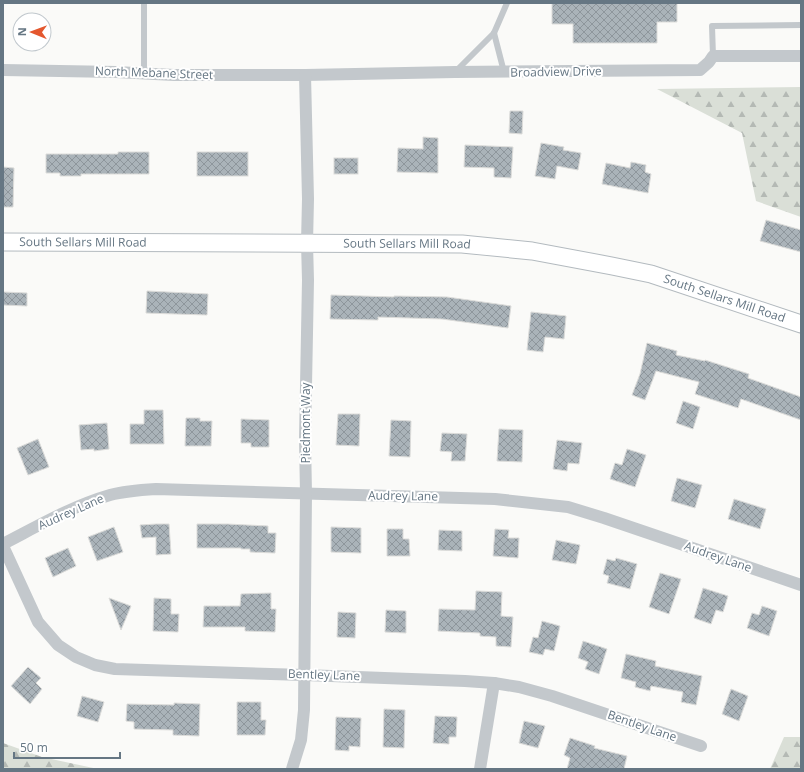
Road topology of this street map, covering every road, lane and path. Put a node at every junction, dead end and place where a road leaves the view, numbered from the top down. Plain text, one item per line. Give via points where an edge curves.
1 (144, 3) edge
2 (507, 3) edge
3 (801, 25) edge
4 (494, 33) junction
5 (713, 56) junction
6 (801, 56) edge
7 (3, 70) edge
8 (455, 72) junction
9 (504, 72) junction
10 (144, 73) junction
11 (305, 75) junction
12 (3, 242) edge
13 (307, 243) junction
14 (801, 324) edge
15 (306, 494) junction
16 (3, 545) edge
17 (801, 585) edge
18 (304, 675) junction
19 (494, 683) junction
20 (701, 746) dead end
21 (292, 769) edge
22 (480, 769) edge

1 - 10 lane
2 - 4 lane
3 - 5 lane via 712,26
4 - 8 lane
4 - 9 lane
5 - 6 street
5 - 9 street, Broadview Drive via 700,70
7 - 10 street, North Mebane Street
8 - 9 street, Broadview Drive
8 - 11 street, Broadview Drive
10 - 11 street, North Mebane Street
11 - 13 street, Piedmont Way
12 - 13 main road, South Sellars Mill Road
13 - 14 main road, South Sellars Mill Road via 462,244 532,251 651,274
13 - 15 street, Piedmont Way
15 - 16 street, Audrey Lane via 156,489 132,491 78,506
15 - 17 street, Audrey Lane via 495,499 568,507
15 - 18 street, Piedmont Way
16 - 18 street, Bentley Lane via 38,622 58,645 76,657 95,665 115,669
18 - 19 street, Bentley Lane
18 - 21 street, Piedmont Way via 301,740
19 - 20 street, Bentley Lane via 552,696
19 - 22 street

